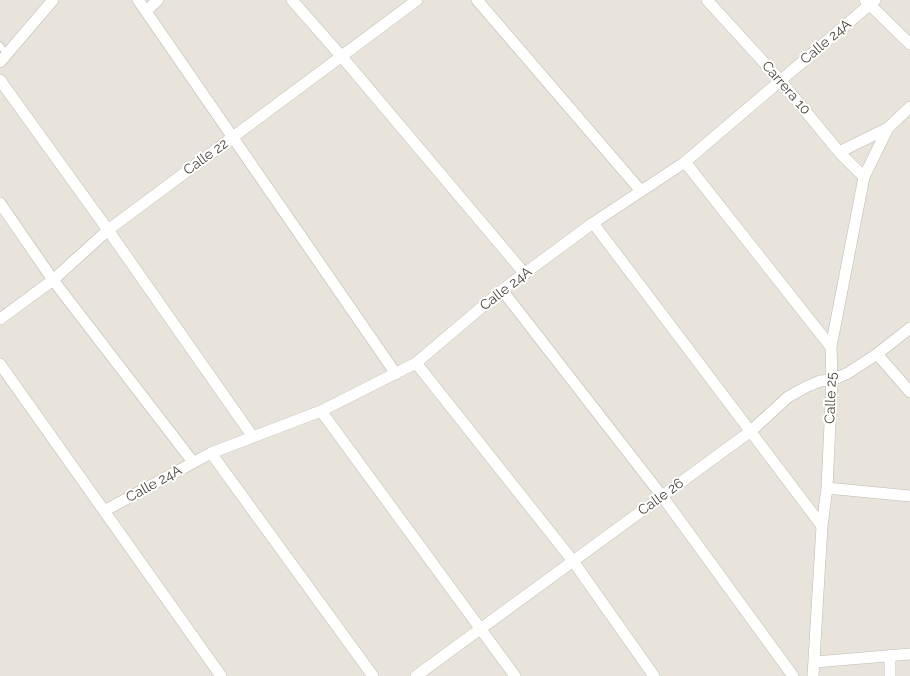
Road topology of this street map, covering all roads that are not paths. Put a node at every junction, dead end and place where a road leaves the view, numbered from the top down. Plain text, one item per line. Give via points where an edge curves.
1 (53, 0) edge
2 (138, 0) edge
3 (158, 0) edge
4 (292, 0) edge
5 (417, 0) edge
6 (478, 0) edge
7 (707, 0) edge
8 (870, 2) edge
9 (146, 11) junction
10 (910, 44) edge
11 (2, 54) edge
12 (342, 57) junction
13 (0, 80) edge
14 (780, 80) junction
15 (910, 107) edge
16 (888, 128) junction
17 (234, 137) junction
18 (839, 152) junction
19 (685, 162) junction
20 (864, 177) junction
21 (641, 191) junction
22 (0, 203) edge
23 (593, 223) junction
24 (108, 230) junction
25 (525, 274) junction
26 (53, 280) junction
27 (502, 290) junction
28 (0, 320) edge
29 (910, 328) edge
30 (832, 347) junction
31 (877, 354) junction
32 (416, 363) junction
33 (0, 364) edge
34 (396, 374) junction
35 (832, 380) junction
36 (910, 392) edge
37 (321, 411) junction
38 (751, 431) junction
39 (253, 437) junction
40 (211, 453) junction
41 (194, 462) junction
42 (827, 488) junction
43 (662, 496) junction
44 (910, 496) edge
45 (104, 511) junction
46 (822, 526) junction
47 (573, 561) junction
48 (480, 630) junction
49 (910, 654) edge
50 (890, 655) junction
51 (815, 662) junction
52 (221, 676) edge
53 (373, 676) edge
54 (416, 676) edge
55 (515, 676) edge
56 (654, 676) edge
57 (793, 676) edge
58 (813, 676) edge
59 (890, 676) edge

1 - 11 street
2 - 9 street
3 - 9 street
4 - 12 street
5 - 12 street, Calle 22
6 - 21 street
7 - 14 street, Carrera 10
8 - 10 street
8 - 14 street, Calle 24A
9 - 17 street
12 - 17 street, Calle 22
12 - 25 street
13 - 24 street
14 - 18 street, Carrera 10
14 - 19 street, Calle 24A
15 - 16 street, Calle 25
16 - 18 street, Calle 25
16 - 20 street, Calle 25
17 - 24 street, Calle 22
17 - 34 street
18 - 20 street, Carrera 10
19 - 21 street, Calle 24A
19 - 30 street
20 - 30 street, Calle 25
21 - 23 street, Calle 24A
22 - 26 street
23 - 25 street, Calle 24A
23 - 38 street
24 - 26 street, Calle 22
24 - 39 street
25 - 27 street, Calle 24A
26 - 28 street, Calle 22
26 - 41 street
27 - 32 street, Calle 24A
27 - 43 street
29 - 31 street, Calle 26
30 - 35 street, Calle 25
31 - 35 street, Calle 26
31 - 36 street
32 - 34 street, Calle 24A
32 - 47 street
33 - 45 street
34 - 37 street, Calle 24A
35 - 38 street, Calle 26 via 820,381 788,397
35 - 42 street, Calle 25
37 - 39 street, Calle 24A
37 - 48 street
38 - 43 street, Calle 26
38 - 46 street
39 - 40 street, Calle 24A
40 - 41 street, Calle 24A
40 - 53 street
41 - 45 street, Calle 24A
42 - 44 street
42 - 46 street, Calle 25
43 - 47 street, Calle 26
43 - 57 street
45 - 52 street
46 - 51 street, Calle 25
47 - 48 street, Calle 26
47 - 56 street
48 - 54 street, Calle 26
48 - 55 street
49 - 50 street
50 - 51 street
50 - 59 street
51 - 58 street, Calle 25

